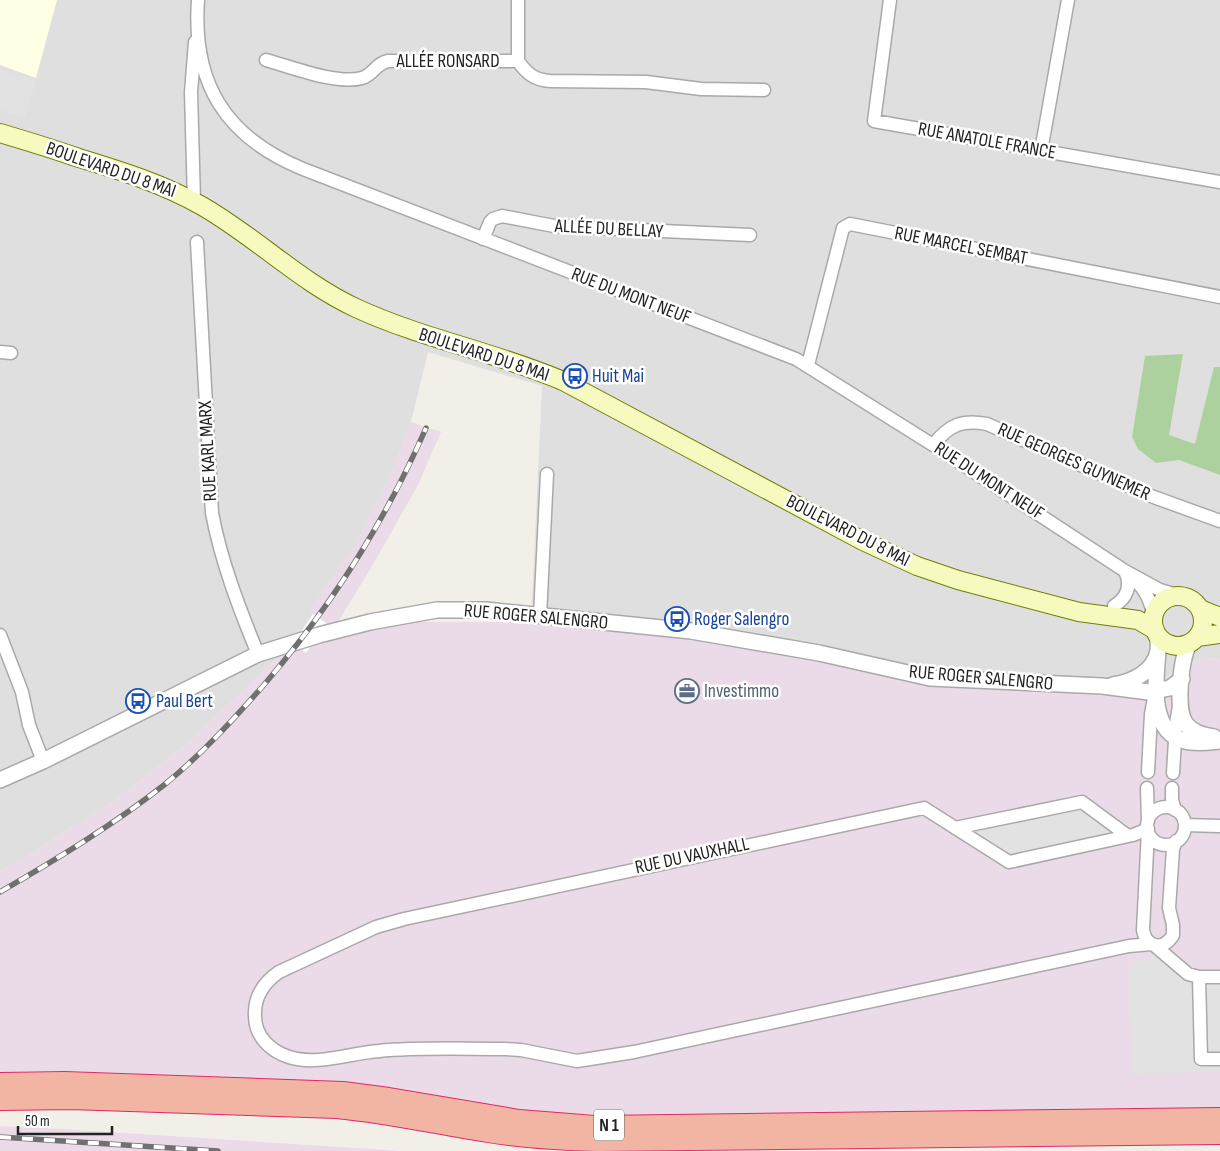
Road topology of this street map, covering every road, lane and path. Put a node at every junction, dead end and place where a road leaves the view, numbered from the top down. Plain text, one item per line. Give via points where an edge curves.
1 (198, 0) edge
2 (518, 0) edge
3 (890, 0) edge
4 (1068, 0) edge
5 (197, 30) junction
6 (266, 60) dead end
7 (518, 62) junction
8 (764, 90) dead end
9 (0, 133) edge
10 (1041, 151) junction
11 (1220, 182) edge
12 (194, 202) junction
13 (750, 235) dead end
14 (482, 239) junction
15 (197, 242) dead end
16 (1220, 297) edge
17 (808, 365) junction
18 (934, 445) junction
19 (547, 474) dead end
20 (1220, 521) edge
21 (1125, 571) junction
22 (1180, 596) junction
23 (1026, 598) junction
24 (1114, 606) junction
25 (1200, 609) junction
26 (540, 616) junction
27 (1220, 617) edge
28 (1156, 624) junction
29 (1220, 634) edge
30 (0, 635) edge
31 (1193, 640) junction
32 (258, 654) junction
33 (1182, 679) junction
34 (1102, 686) junction
35 (1155, 691) junction
36 (1180, 699) junction
37 (1175, 737) junction
38 (1220, 740) edge
39 (43, 761) junction
40 (1148, 772) dead end
41 (1172, 773) dead end
42 (0, 780) edge
43 (1147, 788) dead end
44 (1172, 788) dead end
45 (1175, 810) junction
46 (1185, 825) junction
47 (1220, 826) edge
48 (1148, 827) junction
49 (955, 828) junction
50 (1128, 836) junction
51 (1176, 842) junction
52 (1153, 944) junction
53 (1199, 977) junction
54 (1220, 977) edge
55 (1220, 1058) edge
56 (0, 1083) edge
57 (0, 1100) edge
58 (1220, 1118) edge
59 (1220, 1134) edge

1 - 5 street, RUE DU MONT NEUF
2 - 7 street, ALLÉE RONSARD
3 - 10 street, RUE ANATOLE FRANCE via 874,121
4 - 10 street
5 - 12 street via 192,60
5 - 14 street, RUE DU MONT NEUF via 203,67 212,92 230,121 254,143 295,166
6 - 7 street, ALLÉE RONSARD via 321,76 354,79 368,76 379,64 388,61
7 - 8 street, ALLÉE RONSARD via 533,78 543,80 646,82
9 - 12 main road, BOULEVARD DU 8 MAI via 135,175
10 - 11 street, RUE ANATOLE FRANCE
12 - 23 main road, BOULEVARD DU 8 MAI via 308,280 356,308 415,332 525,366 569,384 896,557 958,580
13 - 14 street, ALLÉE DU BELLAY via 554,226 502,216 490,222
14 - 17 street, RUE DU MONT NEUF
15 - 32 street, RUE KARL MARX via 212,513 228,575
16 - 17 street, RUE MARCEL SEMBAT via 850,224 843,228
17 - 18 street, RUE DU MONT NEUF
18 - 20 street, RUE GEORGES GUYNEMER via 952,426 970,422 987,424 1151,496
18 - 21 street, RUE DU MONT NEUF
19 - 26 street
21 - 22 street, RUE DU MONT NEUF via 1160,590
21 - 24 street via 1128,591 1124,599
21 - 28 street, RUE DU MONT NEUF via 1141,587
22 - 25 main road via 1192,600
22 - 28 main road via 1173,597
23 - 24 main road, BOULEVARD DU 8 MAI
23 - 28 main road, BOULEVARD DU 8 MAI via 1079,612
24 - 28 main road, BOULEVARD DU 8 MAI via 1139,608
25 - 27 main road
25 - 31 main road via 1203,624
26 - 32 street, RUE ROGER SALENGRO via 472,609 431,611 319,635
26 - 34 street, RUE ROGER SALENGRO via 712,634 819,653 924,677
28 - 31 main road via 1164,642 1179,646
28 - 34 street, RUE ROGER SALENGRO via 1152,663 1139,677
28 - 35 street
29 - 31 main road
30 - 39 street
31 - 33 street via 1184,657
32 - 39 street, RUE ROGER SALENGRO
33 - 35 street, RUE ROGER SALENGRO via 1170,688
33 - 36 street
34 - 35 street, RUE ROGER SALENGRO
35 - 37 street via 1161,719
35 - 40 street
36 - 37 street
36 - 38 street via 1184,722 1199,734
37 - 38 street via 1189,742
37 - 41 street
39 - 42 street, RUE ROGER SALENGRO
43 - 48 street
44 - 45 street
45 - 46 street
45 - 48 street via 1169,807 1151,814
46 - 47 street
46 - 51 street
48 - 50 street, RUE DU VAUXHALL
48 - 51 street via 1158,843
48 - 52 street via 1143,930 1146,940
49 - 50 street, RUE DU VAUXHALL via 1009,862
49 - 50 street via 1082,802
49 - 52 street, RUE DU VAUXHALL via 924,808 404,919 376,927 279,972 259,991 255,1024 266,1043 296,1059 325,1059 387,1050 505,1049 577,1061 634,1052 1129,946
51 - 52 street via 1169,908 1173,935 1167,943
52 - 53 street via 1188,974
53 - 54 street
53 - 55 street via 1201,1059
56 - 58 highway, N 1 via 65,1082 343,1092 473,1114 596,1126
57 - 59 highway, N 1 via 70,1099 337,1108 503,1134 582,1141

